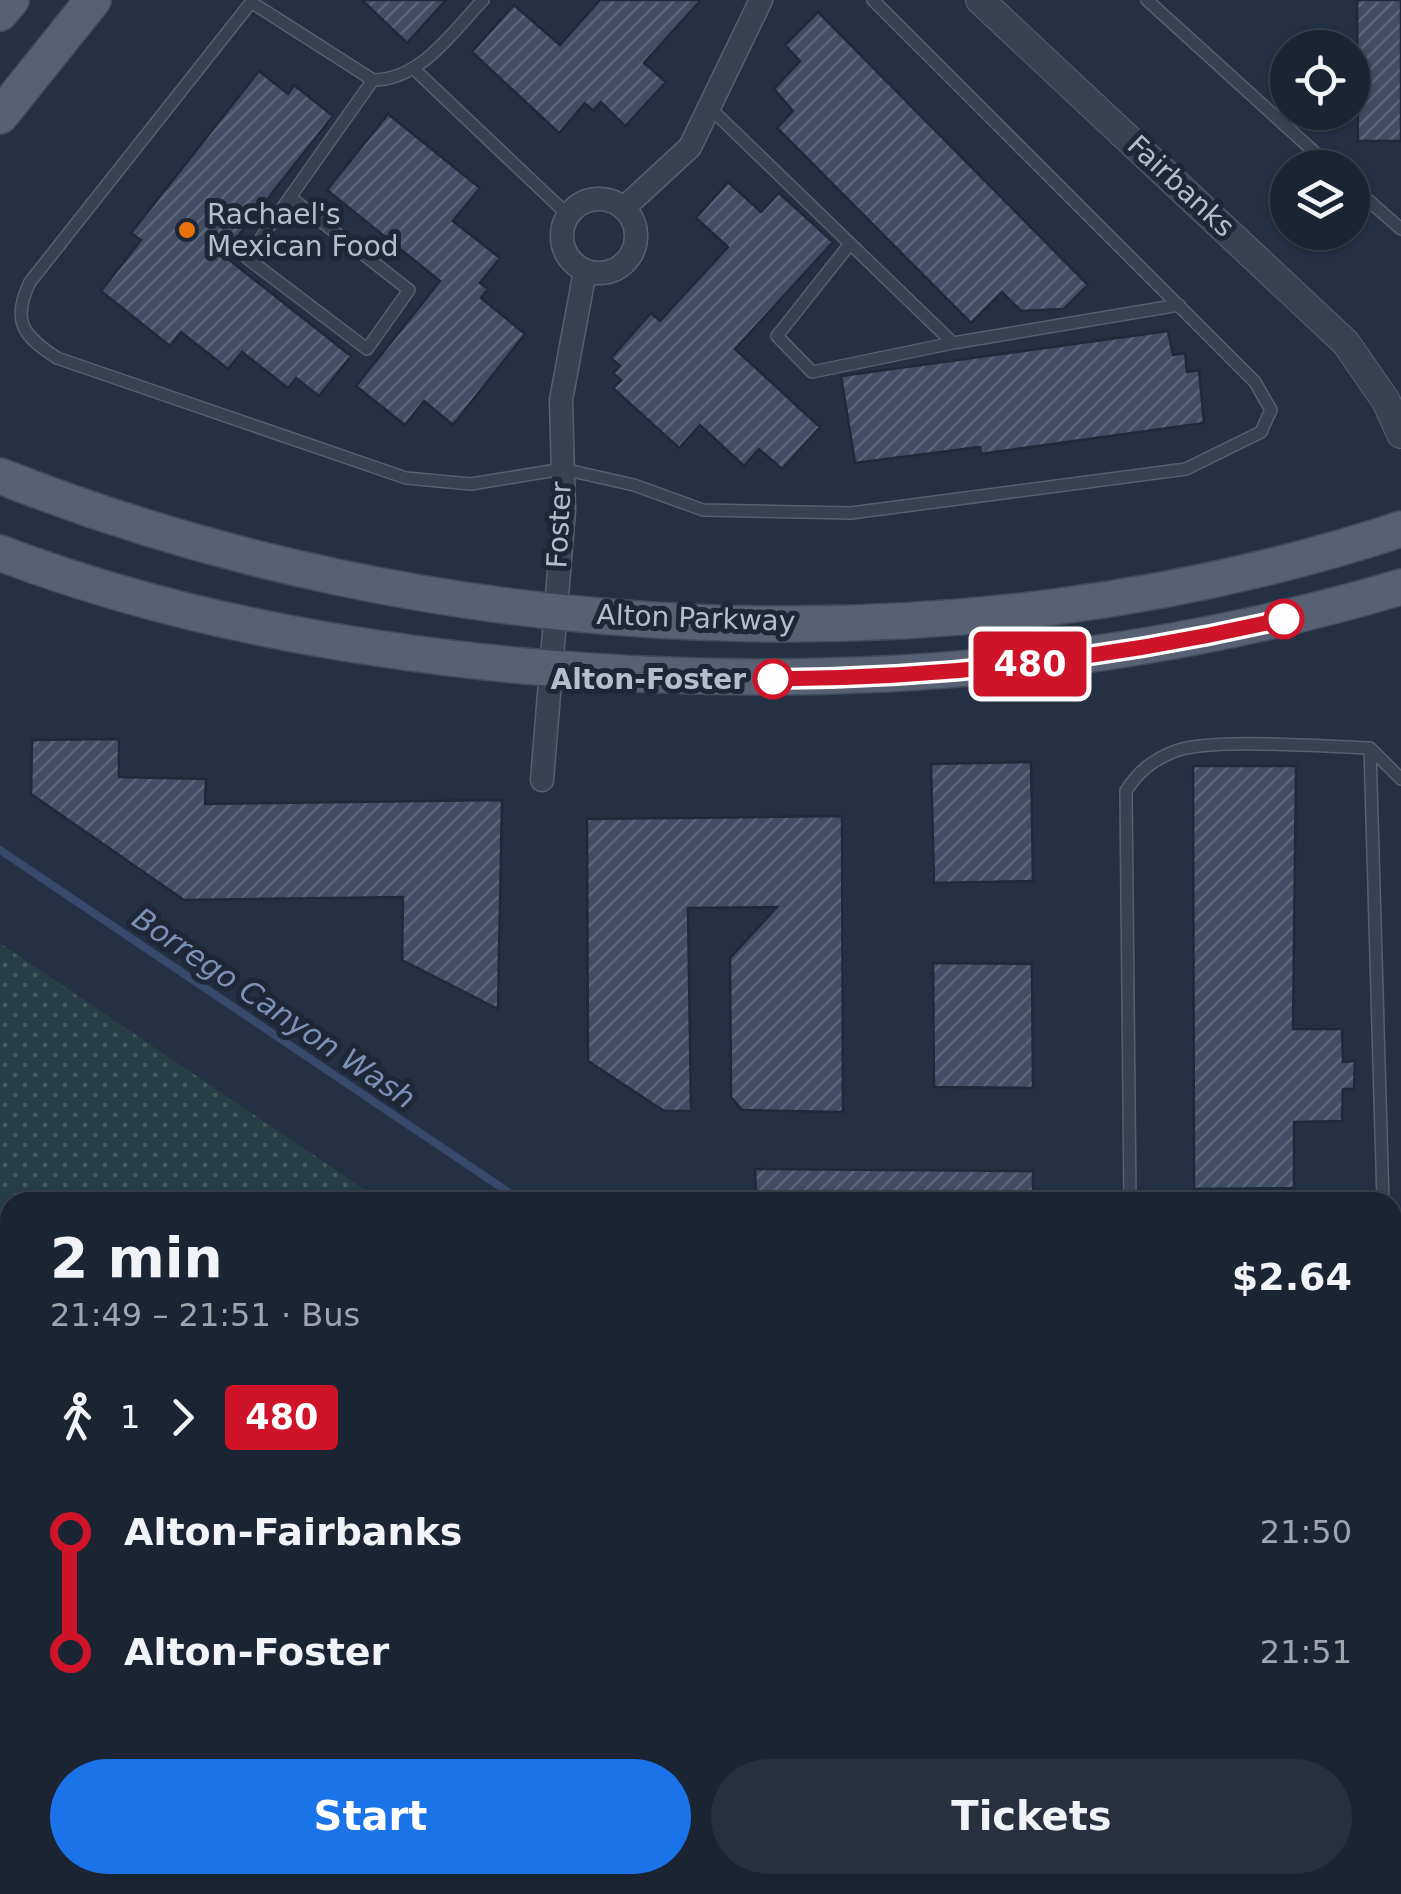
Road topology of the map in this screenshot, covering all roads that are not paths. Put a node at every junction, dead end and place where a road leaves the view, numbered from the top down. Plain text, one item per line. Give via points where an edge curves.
1 (11, 0) edge
2 (94, 0) edge
3 (483, 0) edge
4 (761, 0) edge
5 (874, 0) edge
6 (980, 0) edge
7 (1147, 0) edge
8 (252, 1) edge
9 (0, 13) edge
10 (414, 69) junction
11 (373, 80) junction
12 (711, 109) junction
13 (0, 116) edge
14 (1312, 150) edge
15 (290, 197) junction
16 (1370, 202) edge
17 (624, 208) junction
18 (568, 215) junction
19 (1401, 229) edge
20 (850, 244) junction
21 (585, 271) junction
22 (1180, 305) junction
23 (954, 344) junction
24 (1401, 434) edge
25 (562, 469) junction
26 (0, 476) edge
27 (1401, 529) edge
28 (0, 553) edge
29 (1401, 587) edge
30 (553, 612) junction
31 (549, 668) junction
32 (1370, 748) junction
33 (1401, 778) edge
34 (542, 780) dead end
35 (1130, 1192) edge
36 (1383, 1192) edge

1 - 9 main road
2 - 13 main road
3 - 10 lane
4 - 12 street
5 - 22 lane
6 - 24 street, Fairbanks via 1346,343
7 - 14 lane
8 - 11 lane
8 - 25 lane via 30,282 19,305 26,332 57,358 406,478 471,484
10 - 11 lane
10 - 18 lane
11 - 15 lane
12 - 17 street via 690,147
12 - 20 lane
15 - 15 lane via 247,258 367,349 409,290
16 - 19 lane
17 - 18 street via 598,198
17 - 21 street via 636,235 626,262 614,270
18 - 21 street via 564,251
20 - 23 lane
20 - 23 lane via 777,336 812,372
21 - 25 street, Foster via 561,400
22 - 23 lane
22 - 25 lane via 1255,382 1271,410 1261,432 1186,469 851,513 703,510 634,484
25 - 30 street, Foster
26 - 30 main road, Alton Parkway via 252,556 416,592
27 - 30 main road, Alton Parkway via 1141,592 956,616 756,623
28 - 31 main road, Alton Parkway via 253,627 368,648
29 - 31 main road, Alton Parkway via 1177,642 979,670 735,680
30 - 31 street, Foster
31 - 34 street, Foster
32 - 33 lane
32 - 35 lane via 1269,744 1176,750 1138,771 1126,791
32 - 36 lane

